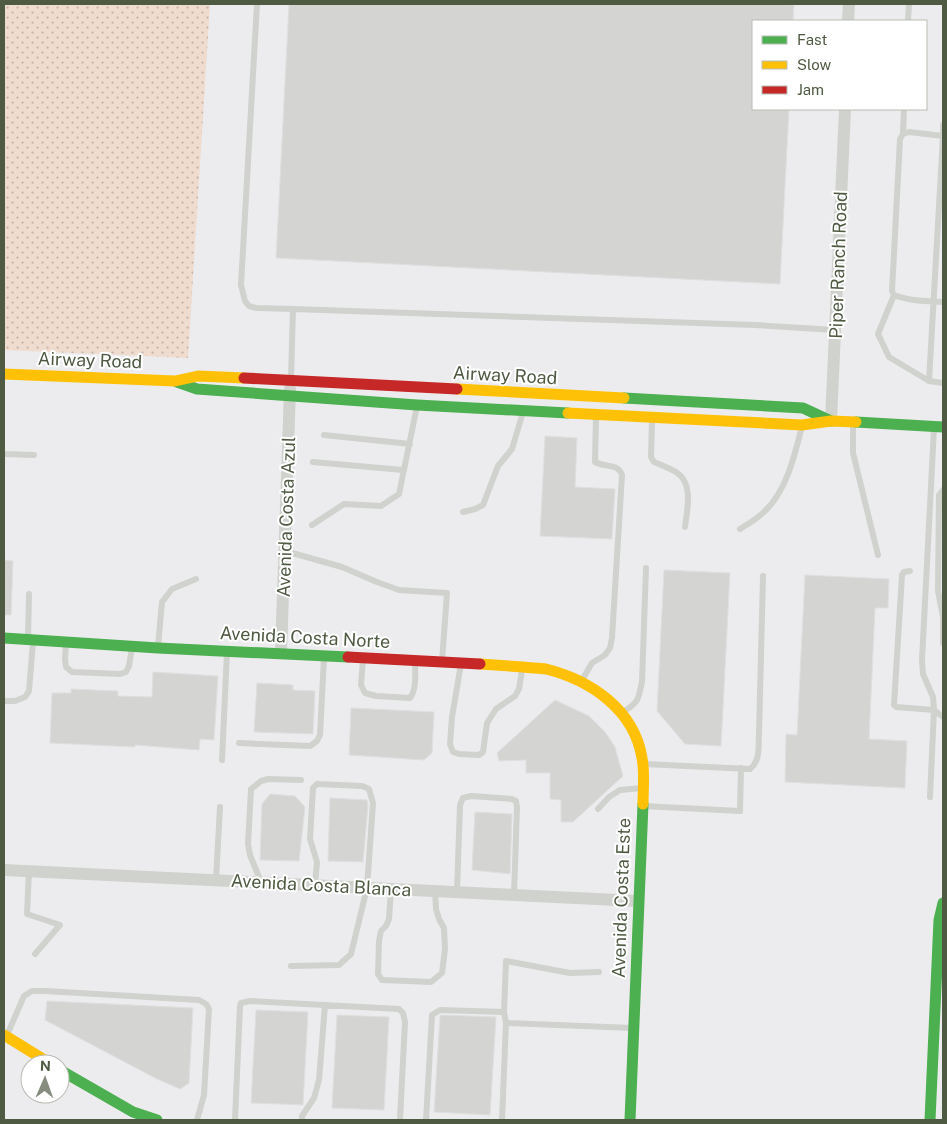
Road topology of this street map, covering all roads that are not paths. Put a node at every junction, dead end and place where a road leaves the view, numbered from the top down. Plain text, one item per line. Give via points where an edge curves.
1 (257, 4) edge
2 (849, 4) edge
3 (909, 4) edge
4 (848, 20) edge
5 (908, 20) edge
6 (845, 110) edge
7 (904, 110) edge
8 (943, 125) edge
9 (904, 134) junction
10 (943, 136) edge
11 (940, 233) edge
12 (894, 296) junction
13 (934, 301) junction
14 (943, 302) edge
15 (293, 309) junction
16 (835, 330) junction
17 (4, 374) edge
18 (291, 380) junction
19 (175, 381) junction
20 (929, 381) junction
21 (943, 383) edge
22 (290, 396) junction
23 (417, 404) junction
24 (524, 410) junction
25 (596, 415) junction
26 (652, 418) junction
27 (831, 421) junction
28 (853, 422) junction
29 (802, 424) junction
30 (939, 427) edge
31 (324, 435) dead end
32 (410, 444) junction
33 (4, 454) edge
34 (34, 455) dead end
35 (313, 462) dead end
36 (403, 470) junction
37 (943, 490) edge
38 (463, 512) dead end
39 (312, 525) dead end
40 (685, 528) dead end
41 (740, 529) dead end
42 (941, 544) edge
43 (285, 551) junction
44 (878, 555) dead end
45 (646, 568) dead end
46 (910, 571) dead end
47 (762, 576) dead end
48 (196, 579) dead end
49 (29, 594) dead end
50 (4, 638) edge
51 (30, 640) junction
52 (66, 642) junction
53 (943, 644) edge
54 (132, 646) junction
55 (158, 648) junction
56 (227, 651) junction
57 (281, 653) junction
58 (324, 656) junction
59 (363, 658) junction
60 (415, 660) junction
61 (442, 662) junction
62 (462, 663) junction
63 (522, 668) junction
64 (580, 682) junction
65 (599, 692) joint
66 (4, 701) edge
67 (934, 710) junction
68 (622, 713) junction
69 (943, 717) edge
70 (239, 743) dead end
71 (222, 760) dead end
72 (643, 764) junction
73 (741, 768) junction
74 (301, 780) dead end
75 (643, 788) junction
76 (930, 797) dead end
77 (643, 806) junction
78 (220, 807) dead end
79 (598, 809) dead end
80 (4, 870) edge
81 (29, 871) junction
82 (216, 880) junction
83 (261, 882) junction
84 (315, 885) junction
85 (367, 888) junction
86 (391, 889) junction
87 (435, 891) junction
88 (457, 892) junction
89 (514, 895) junction
90 (638, 901) junction
91 (943, 903) edge
92 (35, 954) dead end
93 (291, 966) dead end
94 (599, 972) dead end
95 (324, 1005) junction
96 (504, 1012) junction
97 (506, 1023) junction
98 (633, 1028) junction
99 (4, 1037) edge
100 (34, 1054) edge
101 (70, 1076) edge
102 (137, 1117) edge
103 (157, 1120) edge
104 (197, 1120) edge
105 (235, 1120) edge
106 (302, 1120) edge
107 (400, 1120) edge
108 (426, 1120) edge
109 (502, 1120) edge
110 (630, 1120) edge
111 (930, 1120) edge

1 - 15 lane via 241,286 249,306
2 - 4 street
3 - 5 lane
6 - 16 street, Piper Ranch Road
7 - 9 lane
8 - 10 lane
9 - 10 lane
9 - 12 lane via 900,139
10 - 11 lane
11 - 13 lane
12 - 13 lane
12 - 20 lane via 878,334 889,357
13 - 14 lane
13 - 20 lane
15 - 16 lane
15 - 18 lane
16 - 27 street, Piper Ranch Road
17 - 19 street, Airway Road
18 - 19 street, Airway Road via 198,376
18 - 22 street, Avenida Costa Azul
18 - 27 street, Airway Road via 803,408
19 - 22 street, Airway Road via 197,389
20 - 21 lane
22 - 23 street, Airway Road
22 - 43 street, Avenida Costa Azul
23 - 24 street, Airway Road
23 - 32 lane
24 - 25 street, Airway Road
24 - 38 lane via 512,449 498,466 483,505
25 - 26 street, Airway Road
25 - 64 lane via 595,462 617,468 622,475 610,648 592,663
26 - 29 street, Airway Road
26 - 40 lane via 651,457 685,480 688,496
27 - 28 street, Airway Road
27 - 29 street, Airway Road
28 - 30 street, Airway Road
28 - 44 lane via 853,453
29 - 41 lane via 782,488 766,510
30 - 67 lane via 922,660
31 - 32 lane
32 - 36 lane
33 - 34 lane
35 - 36 lane
36 - 39 lane via 399,494 380,506 344,504
37 - 42 lane via 940,495
42 - 53 lane via 938,591 943,617
43 - 57 street, Avenida Costa Azul
43 - 61 lane via 342,567 399,590 447,593
45 - 68 lane via 642,682 634,706
46 - 67 lane via 902,575 894,705 896,708
47 - 73 lane via 758,758 750,769
48 - 55 lane via 172,589 162,602
49 - 51 lane
50 - 51 street, Avenida Costa Norte
51 - 52 street, Avenida Costa Norte
51 - 66 lane via 29,691 25,697
52 - 54 street, Avenida Costa Norte
52 - 54 lane via 66,667 72,672 126,672
54 - 55 street, Avenida Costa Norte
55 - 56 street, Avenida Costa Norte
56 - 57 street, Avenida Costa Norte
56 - 71 lane
57 - 58 street, Avenida Costa Norte
58 - 59 street, Avenida Costa Norte
58 - 70 lane via 317,741 310,746
59 - 60 street, Avenida Costa Norte
59 - 60 lane via 361,685 366,693 410,698 414,688
60 - 61 street, Avenida Costa Norte
61 - 62 street, Avenida Costa Norte
62 - 63 street, Avenida Costa Norte
62 - 63 lane via 450,744 453,752 459,754 479,755 483,752 487,723 496,709 515,696
63 - 64 street, Avenida Costa Norte via 544,669
64 - 65 street, Avenida Costa Norte
65 - 68 street, Avenida Costa Este
67 - 69 lane
67 - 76 lane
68 - 72 street, Avenida Costa Este via 635,734
72 - 73 lane
72 - 75 street, Avenida Costa Este
73 - 77 lane via 740,810
74 - 83 lane via 268,779 251,789 248,844
75 - 77 street, Avenida Costa Este
75 - 79 lane via 620,790
77 - 90 street, Avenida Costa Este
78 - 82 lane
80 - 81 street, Avenida Costa Blanca
81 - 82 street, Avenida Costa Blanca
81 - 92 lane via 27,914 60,925
82 - 83 street, Avenida Costa Blanca
83 - 84 street, Avenida Costa Blanca
84 - 85 street, Avenida Costa Blanca
84 - 85 lane via 317,862 310,839 313,788 317,784 362,786 369,789 373,803
85 - 86 street, Avenida Costa Blanca
85 - 93 lane via 351,954 339,965
86 - 87 street, Avenida Costa Blanca
86 - 87 lane via 389,919 379,941 378,974 382,980 432,982 442,973 444,928 436,909
87 - 88 street, Avenida Costa Blanca
88 - 89 street, Avenida Costa Blanca
88 - 89 lane via 460,805 463,798 471,796 516,801
89 - 90 street, Avenida Costa Blanca
90 - 98 street, Avenida Costa Este
91 - 111 street via 939,920
94 - 96 lane via 570,973 506,961
95 - 105 lane via 241,1003
95 - 106 lane via 319,1080
95 - 107 lane via 399,1009 403,1013
96 - 97 lane
96 - 108 lane via 440,1010 432,1015
97 - 98 lane
97 - 109 lane
98 - 110 street, Avenida Costa Este
99 - 100 street
99 - 104 lane via 24,996 32,991 199,1000 209,1010 204,1095
101 - 102 street
102 - 103 street

